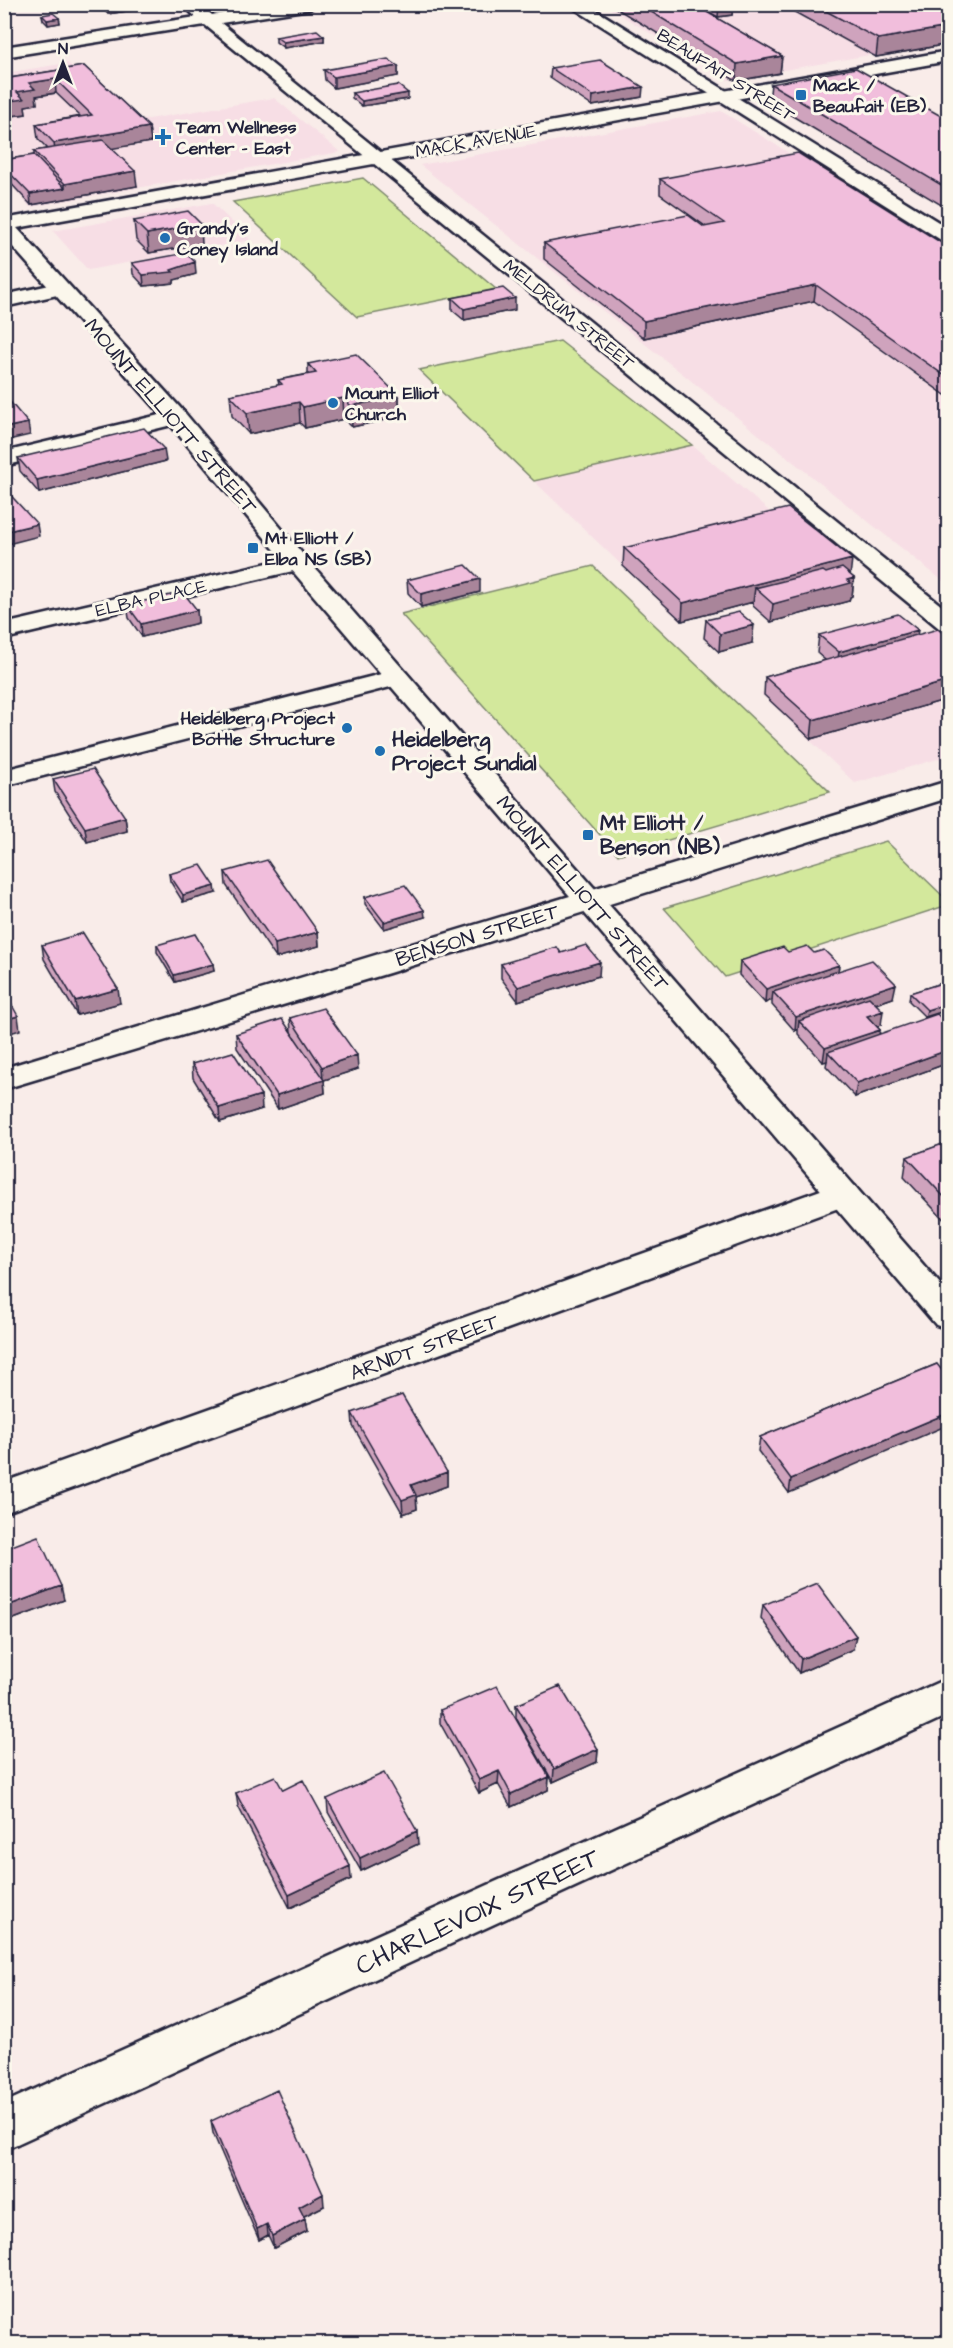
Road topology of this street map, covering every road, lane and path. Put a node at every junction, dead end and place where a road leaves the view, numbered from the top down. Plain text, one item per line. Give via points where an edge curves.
1 (189, 4) edge
2 (310, 4) edge
3 (574, 4) edge
4 (208, 20) junction
5 (4, 52) edge
6 (948, 56) edge
7 (722, 96) junction
8 (378, 159) junction
9 (5, 225) edge
10 (948, 236) edge
11 (60, 289) junction
12 (4, 301) edge
13 (176, 417) junction
14 (4, 459) edge
15 (297, 563) junction
16 (948, 623) edge
17 (4, 632) edge
18 (397, 678) junction
19 (4, 778) edge
20 (948, 789) edge
21 (589, 900) junction
22 (4, 1079) edge
23 (843, 1194) junction
24 (948, 1316) edge
25 (4, 1498) edge
26 (948, 1696) edge
27 (4, 2127) edge

1 - 4 street, MELDRUM STREET
2 - 4 street
3 - 7 street, BEAUFAIT STREET
4 - 5 street
4 - 8 street, MELDRUM STREET
6 - 7 street, MACK AVENUE
7 - 8 street, MACK AVENUE
7 - 10 street, BEAUFAIT STREET
8 - 9 street, MACK AVENUE
8 - 16 street, MELDRUM STREET
9 - 11 street, MOUNT ELLIOTT STREET
11 - 12 street
11 - 13 street, MOUNT ELLIOTT STREET
13 - 14 street
13 - 15 street, MOUNT ELLIOTT STREET
15 - 17 street, ELBA PLACE
15 - 18 street, MOUNT ELLIOTT STREET
18 - 19 street
18 - 21 street, MOUNT ELLIOTT STREET
20 - 21 street, BENSON STREET
21 - 22 street, BENSON STREET
21 - 23 street, MOUNT ELLIOTT STREET
23 - 24 street, MOUNT ELLIOTT STREET
23 - 25 street, ARNDT STREET
26 - 27 street, CHARLEVOIX STREET

